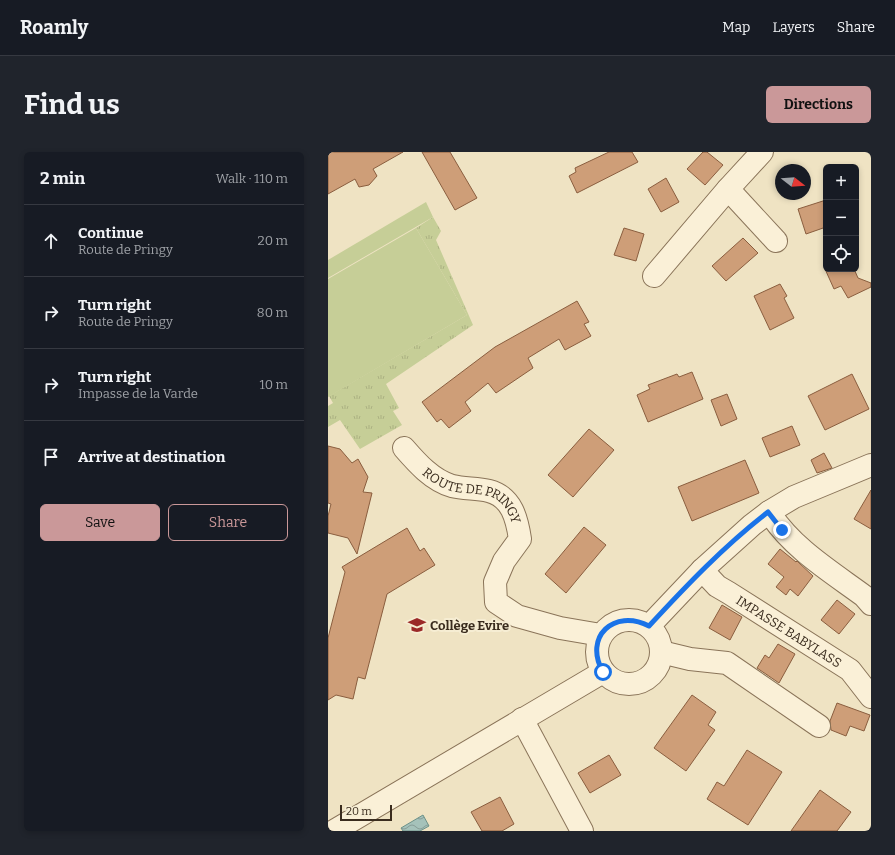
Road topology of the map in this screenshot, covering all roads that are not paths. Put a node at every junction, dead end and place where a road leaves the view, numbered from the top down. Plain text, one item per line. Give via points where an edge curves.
1 (762, 152) edge
2 (728, 189) junction
3 (776, 241) dead end
4 (654, 276) dead end
5 (404, 448) dead end
6 (871, 465) edge
7 (768, 512) junction
8 (702, 570) junction
9 (871, 604) edge
10 (649, 626) junction
11 (601, 635) junction
12 (661, 652) junction
13 (603, 672) junction
14 (871, 697) edge
15 (522, 719) junction
16 (819, 726) dead end
17 (334, 831) edge
18 (582, 831) edge

1 - 2 street
2 - 3 street
2 - 4 street
5 - 11 street, ROUTE DE PRINGY via 427,472 451,486 490,491 508,502 518,520 520,539 504,561 495,582 496,602 517,616 560,628
6 - 7 street via 794,497
7 - 8 street
7 - 9 street via 782,530 810,557 864,596
8 - 10 street
8 - 14 street, IMPASSE BABYLASS via 718,586 850,670
10 - 11 street via 639,621 617,622
10 - 12 street via 655,634
11 - 13 street via 596,654
12 - 13 street via 655,671 639,683 619,683
12 - 16 street via 690,659 727,663
13 - 15 street
15 - 17 street
15 - 18 street

